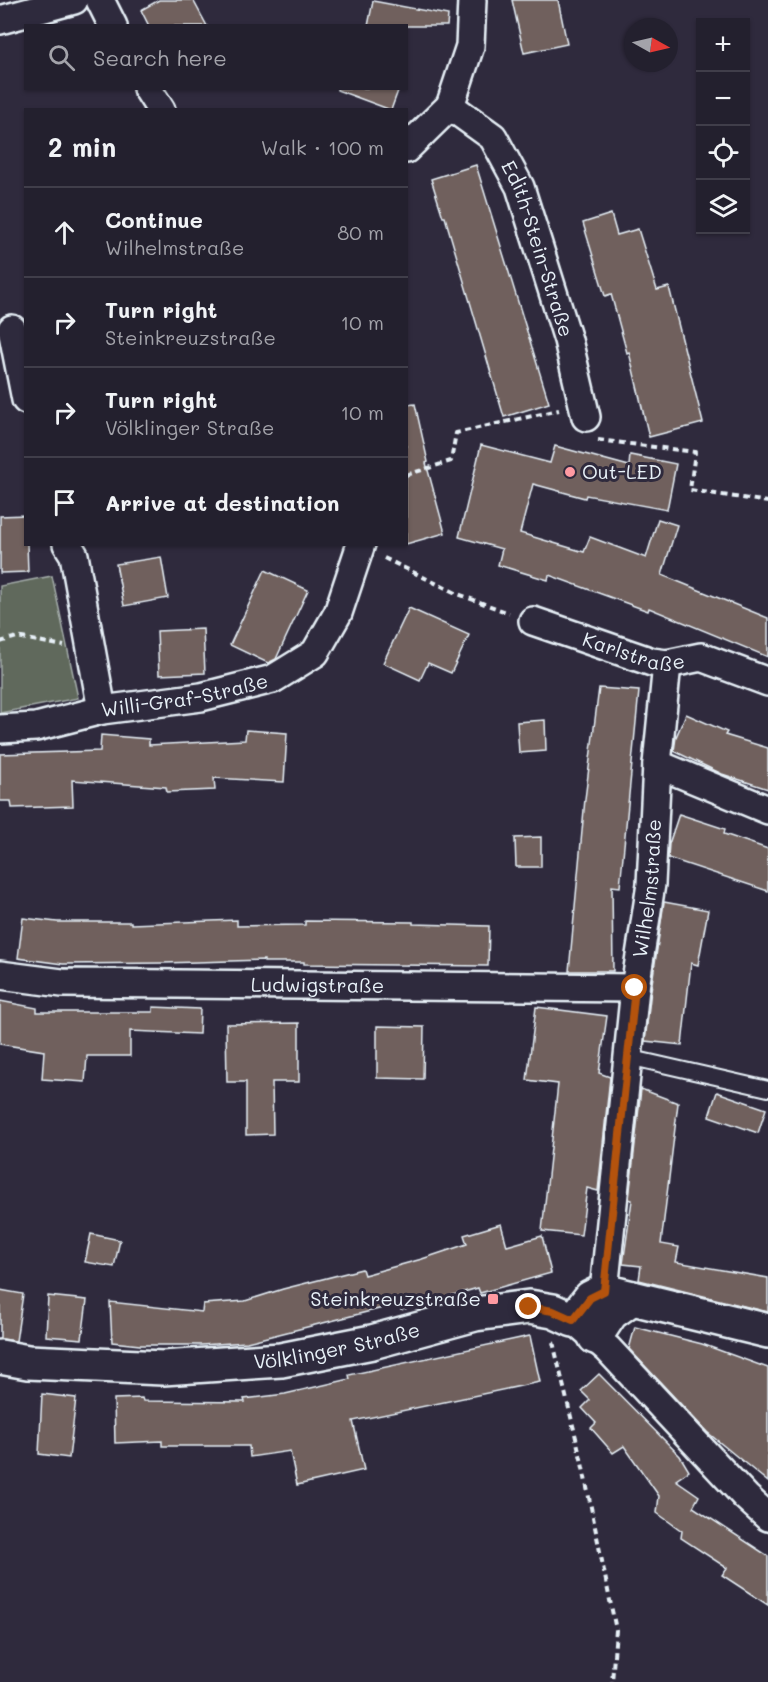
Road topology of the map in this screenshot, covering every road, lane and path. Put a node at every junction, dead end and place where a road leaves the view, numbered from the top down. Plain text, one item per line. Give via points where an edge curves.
1 (74, 0) edge
2 (100, 0) edge
3 (472, 0) edge
4 (0, 20) edge
5 (112, 24) edge
6 (148, 90) edge
7 (450, 105) junction
8 (160, 108) edge
9 (408, 147) edge
10 (13, 328) edge
11 (24, 389) edge
12 (584, 411) junction
13 (408, 474) edge
14 (768, 502) edge
15 (68, 546) edge
16 (361, 546) edge
17 (533, 621) joint
18 (0, 642) edge
19 (91, 651) junction
20 (668, 664) junction
21 (768, 682) edge
22 (102, 710) junction
23 (0, 729) edge
24 (657, 764) junction
25 (768, 810) edge
26 (0, 975) edge
27 (635, 988) junction
28 (628, 1057) junction
29 (768, 1089) edge
30 (618, 1295) junction
31 (574, 1323) junction
32 (768, 1331) edge
33 (0, 1357) edge
34 (768, 1517) edge
35 (612, 1682) edge

1 - 4 street
2 - 5 street
3 - 7 street via 470,46
6 - 8 street
7 - 9 street
7 - 12 street, Edith-Stein-Straße via 493,137 520,187 568,340
10 - 11 street
12 - 13 path via 456,433 450,461
12 - 14 path via 591,439 695,452 690,490
15 - 19 street via 74,555
16 - 17 path via 458,594
16 - 22 street, Willi-Graf-Straße via 338,613 315,653 273,679 201,697
17 - 20 street, Karlstraße
18 - 19 path via 17,637
19 - 22 street
20 - 21 street, Karlstraße via 701,657
20 - 24 street, Wilhelmstraße
22 - 23 street, Willi-Graf-Straße via 36,727
24 - 25 street
24 - 27 street, Wilhelmstraße via 651,884
26 - 27 street, Ludwigstraße via 62,982
27 - 28 street, Wilhelmstraße
28 - 29 lane
28 - 30 street, Wilhelmstraße
30 - 31 street via 611,1313
30 - 32 street
31 - 33 street, Völklinger Straße via 529,1307 475,1314 372,1342 281,1360 163,1368 28,1362
31 - 34 street
31 - 35 path via 551,1333 616,1630

